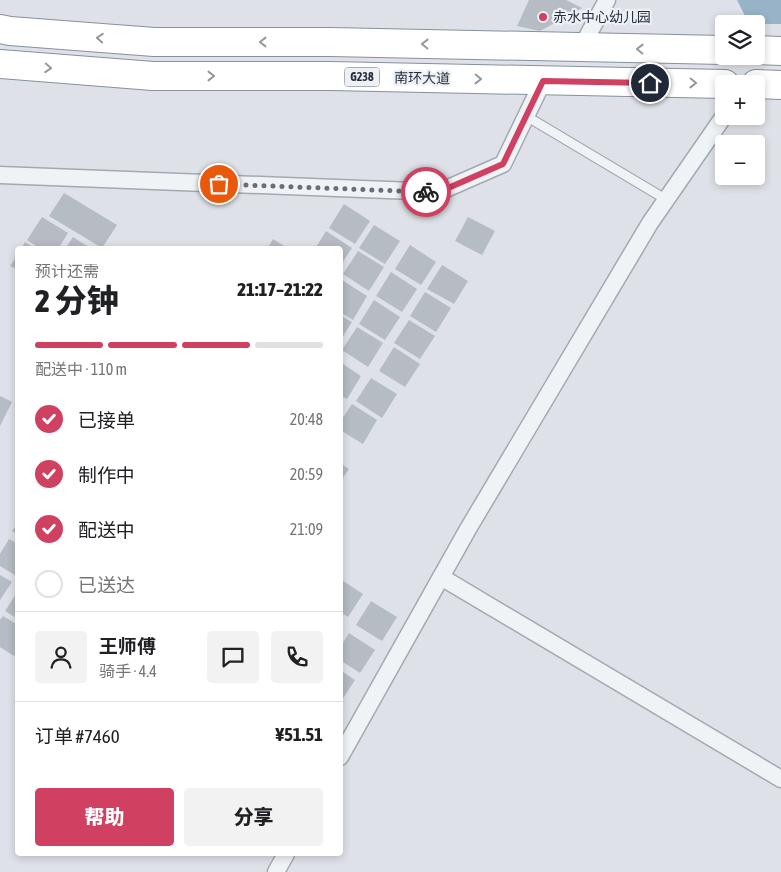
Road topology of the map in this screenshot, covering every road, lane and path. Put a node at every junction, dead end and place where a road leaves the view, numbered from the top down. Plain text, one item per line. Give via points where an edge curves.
1 (607, 0) edge
2 (0, 29) edge
3 (581, 48) junction
4 (715, 50) edge
5 (765, 50) edge
6 (781, 51) edge
7 (0, 64) edge
8 (543, 81) junction
9 (715, 84) edge
10 (765, 84) edge
11 (781, 84) edge
12 (526, 116) junction
13 (718, 125) edge
14 (0, 175) edge
15 (667, 200) junction
16 (441, 577) junction
17 (343, 752) edge
18 (781, 779) edge
19 (285, 856) edge
20 (276, 872) edge

1 - 3 street
3 -> 2 highway via 154,42
4 -> 3 highway
5 - 6 highway
7 -> 8 highway, 南环大道 / G238 via 153,76
8 -> 9 highway, 南环大道 / G238
8 - 12 street
10 - 11 highway
12 - 14 street via 503,164 439,192
12 - 15 lane
13 - 15 street
15 - 16 street
16 - 17 street
16 - 18 street
19 - 20 street

